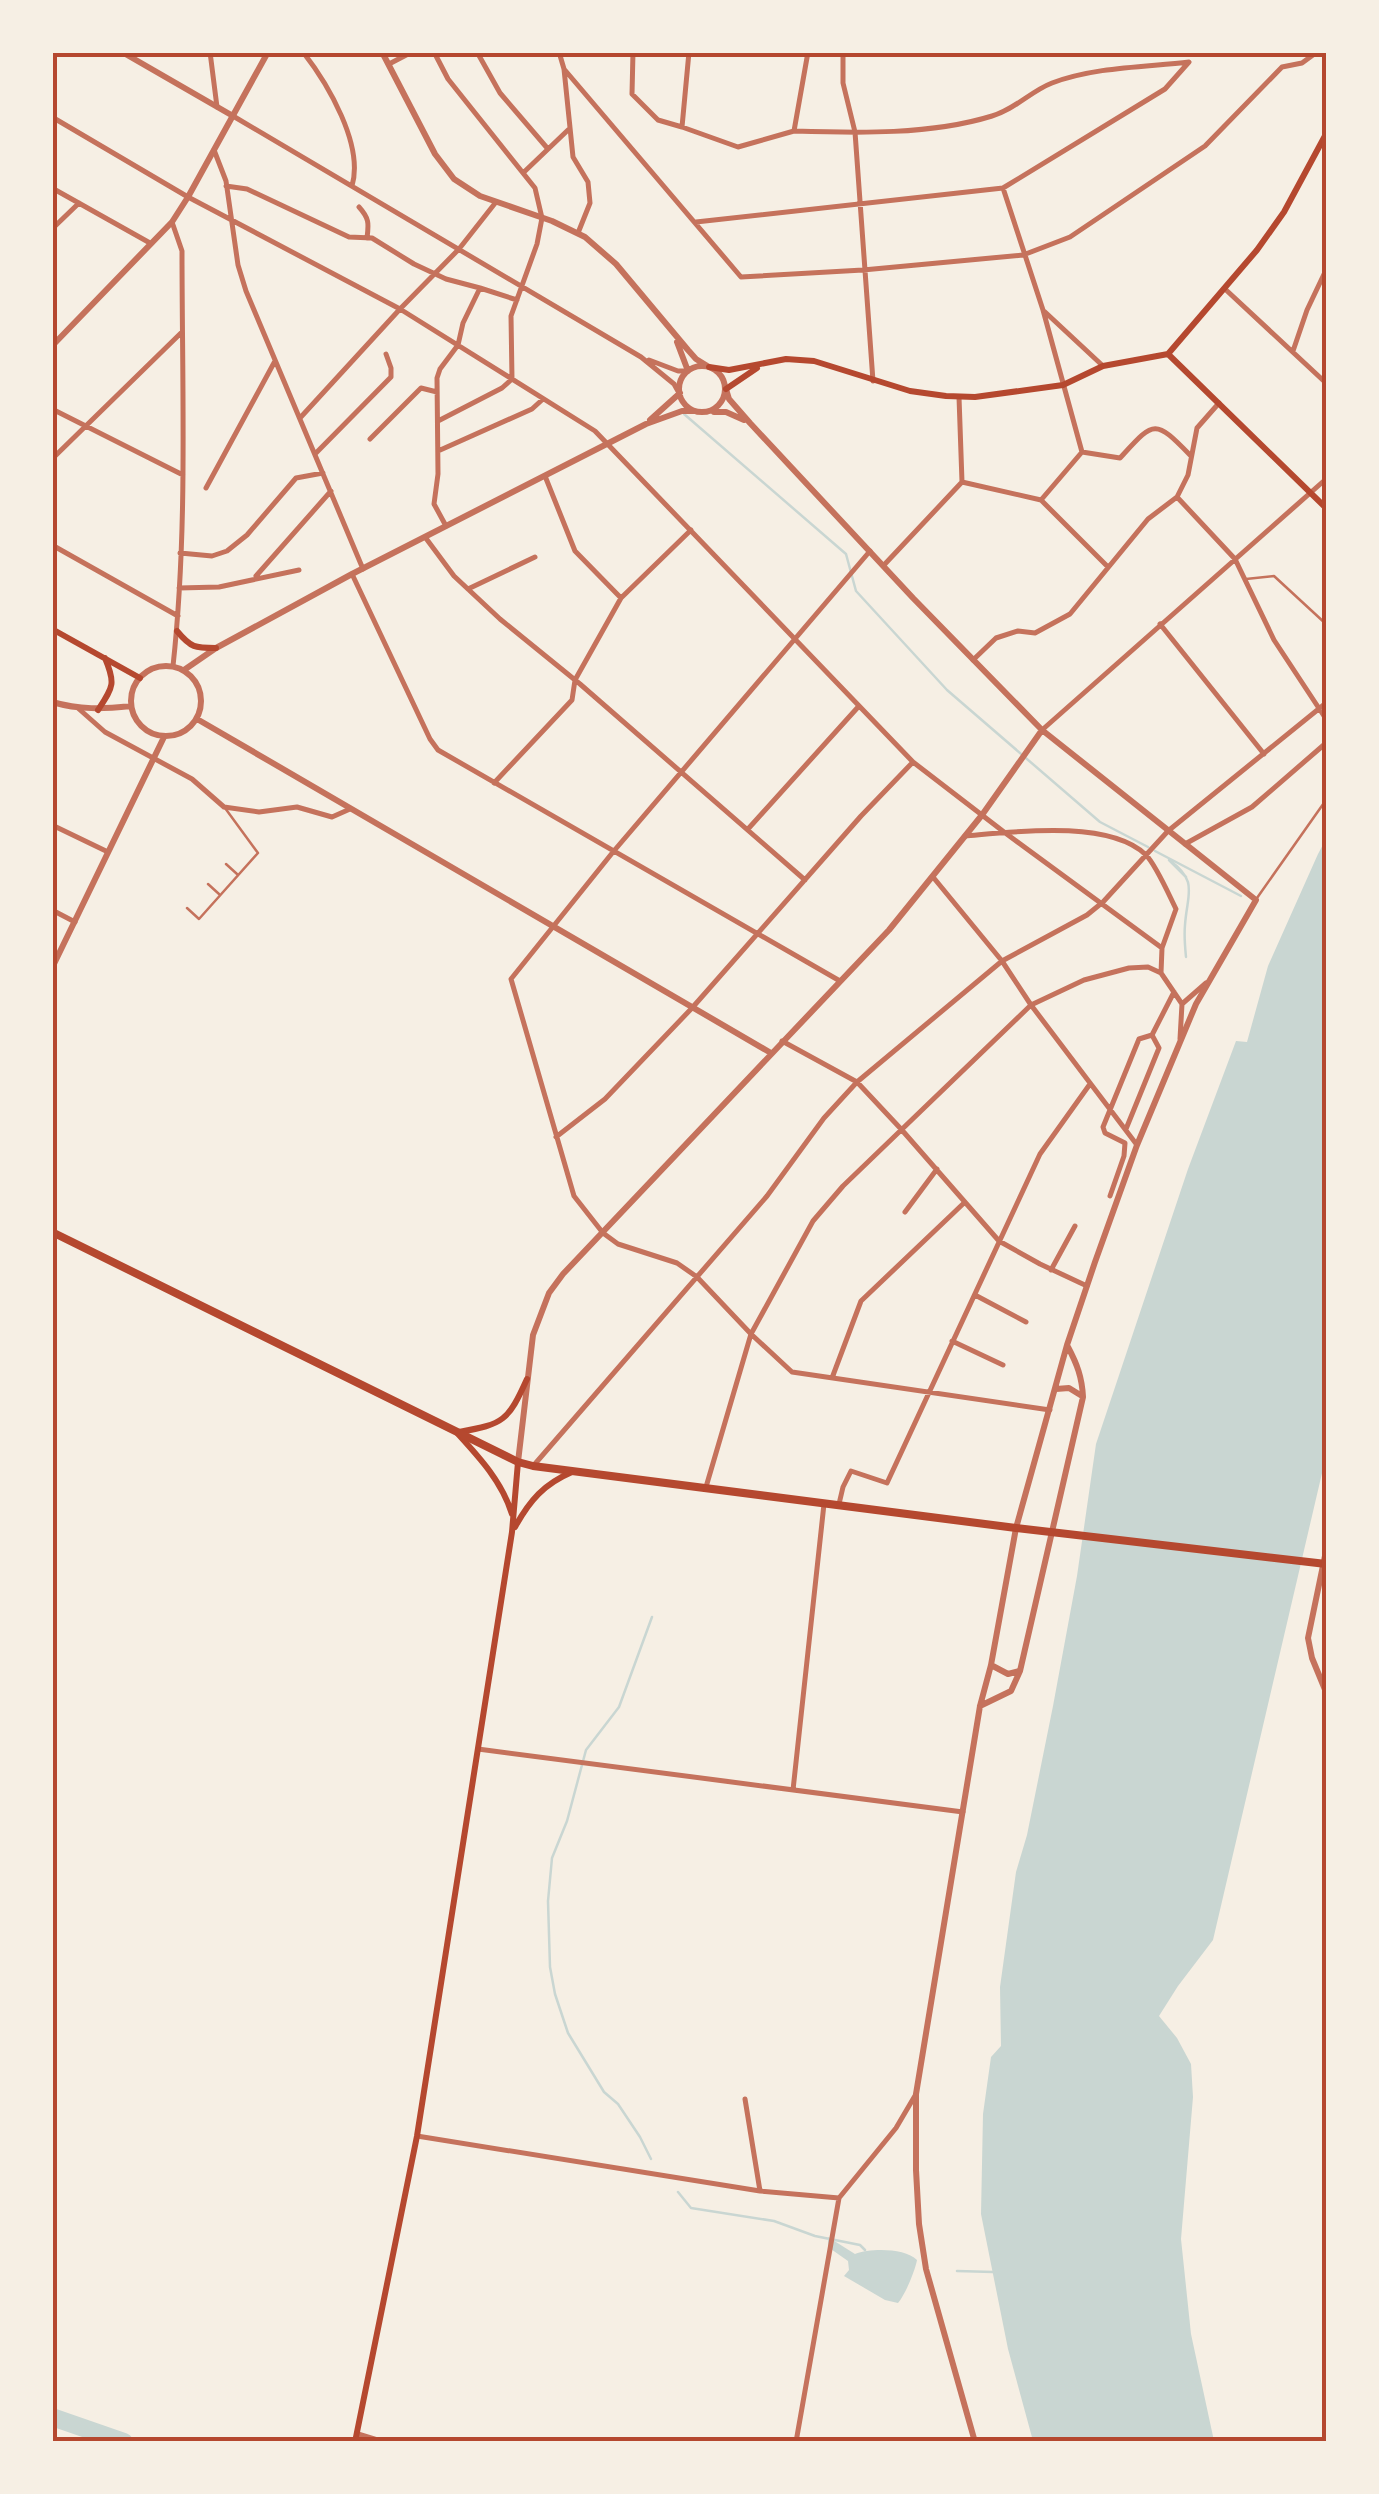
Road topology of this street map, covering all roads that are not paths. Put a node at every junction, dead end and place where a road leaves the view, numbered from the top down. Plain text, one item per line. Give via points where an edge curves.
1 (122, 52) edge
2 (210, 52) edge
3 (268, 52) edge
4 (303, 52) edge
5 (382, 52) edge
6 (412, 52) edge
7 (434, 52) edge
8 (477, 52) edge
9 (559, 52) edge
10 (633, 52) edge
11 (689, 52) edge
12 (808, 52) edge
13 (843, 52) edge
14 (1317, 52) edge
15 (389, 64) junction
16 (564, 68) junction
17 (217, 107) junction
18 (233, 116) junction
19 (52, 117) edge
20 (682, 128) junction
21 (568, 130) junction
22 (794, 131) junction
23 (855, 132) junction
24 (1326, 134) edge
25 (548, 149) junction
26 (214, 150) junction
27 (523, 172) junction
28 (226, 186) junction
29 (352, 186) junction
30 (52, 188) edge
31 (1003, 188) junction
32 (188, 197) junction
33 (496, 202) junction
34 (79, 203) junction
35 (860, 203) junction
36 (359, 207) dead end
37 (542, 218) junction
38 (231, 220) junction
39 (172, 222) junction
40 (696, 222) junction
41 (52, 230) edge
42 (578, 233) junction
43 (367, 238) junction
44 (152, 244) junction
45 (458, 249) junction
46 (1024, 255) junction
47 (863, 270) junction
48 (1326, 270) edge
49 (435, 273) junction
50 (522, 286) junction
51 (480, 288) junction
52 (1225, 288) junction
53 (517, 300) junction
54 (400, 309) junction
55 (1043, 310) junction
56 (182, 332) junction
57 (672, 332) junction
58 (458, 345) junction
59 (52, 346) edge
60 (1293, 351) junction
61 (386, 354) dead end
62 (1168, 354) junction
63 (642, 357) junction
64 (276, 361) junction
65 (762, 365) junction
66 (1103, 366) junction
67 (709, 367) junction
68 (688, 371) junction
69 (512, 378) junction
70 (873, 381) junction
71 (1326, 382) edge
72 (1063, 385) junction
73 (726, 389) junction
74 (437, 392) junction
75 (680, 392) junction
76 (959, 397) junction
77 (544, 398) junction
78 (1219, 402) junction
79 (52, 408) edge
80 (693, 411) junction
81 (709, 412) junction
82 (300, 418) junction
83 (438, 421) junction
84 (750, 423) junction
85 (646, 424) junction
86 (85, 426) junction
87 (370, 439) dead end
88 (610, 444) junction
89 (438, 451) junction
90 (1082, 452) junction
91 (315, 454) junction
92 (1191, 456) junction
93 (52, 459) edge
94 (323, 473) junction
95 (183, 475) junction
96 (545, 476) junction
97 (1326, 479) edge
98 (962, 482) junction
99 (206, 488) dead end
100 (330, 491) junction
101 (1311, 493) junction
102 (1176, 497) junction
103 (1041, 500) junction
104 (1326, 508) edge
105 (446, 526) junction
106 (691, 530) junction
107 (425, 537) junction
108 (52, 545) edge
109 (869, 552) junction
110 (180, 553) junction
111 (536, 557) dead end
112 (1234, 558) junction
113 (884, 565) junction
114 (364, 568) junction
115 (1108, 568) junction
116 (299, 570) dead end
117 (352, 574) junction
118 (254, 578) junction
119 (1244, 579) junction
120 (179, 588) junction
121 (468, 589) junction
122 (620, 598) junction
123 (178, 616) junction
124 (1160, 624) junction
125 (1326, 624) edge
126 (52, 629) edge
127 (177, 630) junction
128 (795, 640) junction
129 (216, 648) junction
130 (104, 657) junction
131 (972, 660) junction
132 (173, 666) junction
133 (184, 670) junction
134 (140, 678) junction
135 (575, 680) junction
136 (52, 702) edge
137 (1326, 703) edge
138 (131, 706) junction
139 (859, 706) junction
140 (80, 709) junction
141 (1319, 709) junction
142 (98, 710) junction
143 (197, 718) junction
144 (1326, 720) edge
145 (1042, 730) junction
146 (164, 737) junction
147 (1326, 742) edge
148 (1264, 754) junction
149 (155, 757) junction
150 (914, 762) junction
151 (681, 773) junction
152 (494, 783) junction
153 (1326, 800) edge
154 (224, 807) junction
155 (350, 809) junction
156 (982, 815) junction
157 (52, 825) edge
158 (748, 829) junction
159 (1168, 831) junction
160 (1004, 832) junction
161 (965, 836) junction
162 (1185, 844) junction
163 (108, 852) junction
164 (613, 852) junction
165 (1146, 856) junction
166 (226, 864) dead end
167 (238, 875) junction
168 (932, 876) junction
169 (805, 880) junction
170 (208, 884) dead end
171 (220, 896) junction
172 (1256, 900) junction
173 (1103, 902) junction
174 (187, 908) dead end
175 (52, 910) edge
176 (75, 922) junction
177 (552, 927) junction
178 (758, 933) junction
179 (1162, 948) junction
180 (1002, 961) junction
181 (52, 968) edge
182 (1161, 973) junction
183 (1210, 980) junction
184 (840, 981) junction
185 (1174, 992) junction
186 (1031, 1004) junction
187 (1182, 1004) junction
188 (692, 1008) junction
189 (1152, 1035) junction
190 (782, 1041) junction
191 (1180, 1043) junction
192 (771, 1053) junction
193 (857, 1082) junction
194 (1090, 1084) junction
195 (1110, 1111) junction
196 (902, 1128) junction
197 (1126, 1131) junction
198 (556, 1137) junction
199 (1138, 1144) junction
200 (937, 1170) junction
201 (1110, 1196) dead end
202 (965, 1202) junction
203 (906, 1212) dead end
204 (1074, 1226) dead end
205 (52, 1232) edge
206 (603, 1234) junction
207 (1000, 1241) junction
208 (1051, 1270) junction
209 (697, 1277) junction
210 (1087, 1286) junction
211 (974, 1295) junction
212 (1026, 1322) dead end
213 (750, 1334) junction
214 (952, 1341) junction
215 (1067, 1346) junction
216 (1003, 1366) dead end
217 (832, 1378) junction
218 (528, 1379) junction
219 (1056, 1388) junction
220 (928, 1392) junction
221 (1082, 1397) junction
222 (1050, 1410) junction
223 (458, 1432) junction
224 (518, 1462) junction
225 (532, 1466) junction
226 (572, 1472) junction
227 (706, 1490) junction
228 (824, 1504) junction
229 (839, 1506) junction
230 (513, 1518) junction
231 (1016, 1528) junction
232 (512, 1532) junction
233 (1326, 1550) edge
234 (1326, 1564) edge
235 (990, 1665) junction
236 (1316, 1666) junction
237 (1326, 1668) edge
238 (1020, 1671) junction
239 (1326, 1692) edge
240 (980, 1706) junction
241 (478, 1749) junction
242 (793, 1790) junction
243 (963, 1812) junction
244 (1326, 1993) edge
245 (916, 2094) junction
246 (745, 2098) dead end
247 (417, 2136) junction
248 (1326, 2174) edge
249 (760, 2191) junction
250 (840, 2198) junction
251 (356, 2438) edge
252 (383, 2442) edge
253 (796, 2442) edge
254 (975, 2442) edge

1 - 17 street
2 - 17 street
3 - 18 street
4 - 29 street via 346,126 356,172
5 - 15 street
6 - 15 street
7 - 27 street
8 - 25 street via 500,93
9 - 16 street
10 - 20 street via 632,94 658,120
11 - 20 street
12 - 22 street
13 - 23 street
14 - 46 street via 1282,67 1206,146 1169,172 1070,237
15 - 33 street via 444,168 465,188
16 - 21 street
16 - 40 street
17 - 18 street
18 - 26 street
18 - 29 street
19 - 32 street
20 - 22 street via 738,147
21 - 25 street
21 - 42 street via 573,157 588,182 590,203
22 - 23 street
23 - 31 street via 955,125 997,115 1052,83 1189,62 1165,89
23 - 35 street
24 - 52 main road via 1284,212
25 - 27 street
26 - 28 street
26 - 32 street
27 - 37 street via 536,188
28 - 38 street
28 - 43 street via 247,189 349,237
29 - 45 street
30 - 34 street
31 - 35 street
31 - 46 street
32 - 38 street
32 - 39 street
33 - 37 street
33 - 45 street
34 - 41 street
34 - 44 street
35 - 40 street
35 - 47 street
36 - 43 street via 370,222
37 - 42 street
37 - 50 street
38 - 54 street
38 - 64 street via 246,291
39 - 44 street
39 - 56 street via 182,251
40 - 47 street via 742,278
42 - 57 street via 616,264
43 - 49 street
44 - 59 street
45 - 49 street
45 - 50 street
46 - 47 street
46 - 55 street
47 - 70 street
48 - 60 street
49 - 51 street
49 - 54 street
50 - 53 street
50 - 63 street
51 - 53 street
51 - 58 street
52 - 60 street
52 - 62 main road
53 - 69 street
54 - 58 street
54 - 82 street
55 - 66 street
55 - 72 street
56 - 86 street
56 - 95 street
57 - 67 street
57 - 68 street
58 - 69 street
58 - 74 street via 440,369
60 - 71 street
61 - 91 street via 391,376
62 - 66 main road
62 - 78 main road
63 - 68 street
63 - 75 street
64 - 82 street
64 - 99 street
65 - 67 main road
65 - 70 main road via 814,361
65 - 73 main road
66 - 72 main road
67 - 68 street
67 - 73 street
68 - 75 street
69 - 77 street
69 - 83 street
70 - 76 main road
72 - 76 main road
72 - 90 street
73 - 81 street
73 - 84 street
74 - 83 street
74 - 87 street via 421,388
75 - 80 street
75 - 85 street
76 - 98 street
77 - 88 street
77 - 89 street
78 - 92 street via 1197,428
78 - 101 main road
79 - 86 street
80 - 81 street
80 - 85 street
81 - 84 street
82 - 91 street
83 - 89 street
84 - 109 street
85 - 88 street
86 - 93 street
86 - 95 street
88 - 96 street
88 - 106 street
89 - 105 street via 434,504
90 - 92 street via 1120,458 1154,428 1167,431
90 - 103 street
91 - 94 street
92 - 102 street
94 - 100 street
94 - 110 street via 296,478 228,551
95 - 110 street
96 - 105 street
96 - 122 street via 575,551
97 - 101 street
98 - 103 street
98 - 113 street
100 - 114 street
100 - 118 street
101 - 104 main road
101 - 112 street
102 - 112 street
102 - 115 street via 1148,519
103 - 115 street
105 - 107 street
106 - 122 street
106 - 128 street
107 - 114 street
107 - 121 street
108 - 123 street
109 - 113 street
109 - 128 street
110 - 120 street
111 - 121 street
112 - 119 street
112 - 124 street
113 - 131 street
114 - 117 street
115 - 131 street via 1070,614 1035,633 996,638
116 - 118 street
117 - 129 street
117 - 152 street via 438,750
118 - 120 street
119 - 125 lane via 1274,576
119 - 141 street
120 - 123 street
121 - 135 street
122 - 135 street
123 - 127 street
124 - 145 street
124 - 148 street
126 - 130 main road
127 - 129 main road via 196,648
127 - 132 street
128 - 139 street
128 - 151 street
129 - 133 street
130 - 134 main road
130 - 142 main road via 114,678
131 - 145 street
132 - 133 street
132 - 134 street
133 - 143 street via 200,689
134 - 138 street
135 - 151 street
135 - 152 street via 572,700
136 - 140 street
137 - 141 street
138 - 142 street
138 - 146 street via 144,729
139 - 150 street
139 - 158 street
140 - 142 street
140 - 149 street via 105,732
141 - 144 street
141 - 148 street
143 - 146 street via 186,731
143 - 155 street
145 - 156 street
145 - 159 street
146 - 149 street
147 - 162 street via 1252,807
148 - 159 street
149 - 154 street
149 - 163 street
150 - 156 street
150 - 169 street
151 - 158 street
151 - 164 street
152 - 164 street
153 - 172 lane
154 - 155 street via 297,807 332,817
154 - 167 lane via 258,852
155 - 177 street
156 - 160 street
156 - 161 street
157 - 163 street
158 - 169 street
159 - 162 street
159 - 165 street
160 - 161 street
160 - 165 street via 1106,836
160 - 173 street
161 - 168 street
162 - 172 street
163 - 176 street
164 - 177 street
164 - 178 street
165 - 173 street
165 - 179 street via 1176,909
166 - 167 lane
167 - 171 lane
168 - 180 street
168 - 184 street
169 - 178 street
170 - 171 lane
171 - 174 lane via 199,919
172 - 183 street
173 - 179 street
173 - 180 street
175 - 176 street
176 - 181 street
177 - 188 street
177 - 198 street via 511,979
178 - 184 street
178 - 188 street
179 - 182 street
180 - 186 street
180 - 193 street
182 - 185 street
182 - 186 street via 1129,968
183 - 187 street
183 - 191 street
184 - 190 street
185 - 187 street
185 - 189 street
186 - 194 street
186 - 196 street
187 - 191 street
188 - 192 street
188 - 198 street via 605,1099
189 - 195 street via 1139,1039
189 - 197 street via 1159,1048
190 - 192 street
190 - 193 street
191 - 199 street
192 - 206 street
193 - 196 street
193 - 209 street
194 - 195 street
194 - 207 street via 1040,1154
195 - 197 street
195 - 201 street via 1105,1133 1126,1143
196 - 200 street
196 - 213 street via 813,1222
197 - 199 street
198 - 206 street via 574,1196
199 - 210 street
200 - 202 street
200 - 203 street
202 - 207 street
202 - 217 street via 860,1301
204 - 208 street
205 - 223 main road
206 - 209 street
206 - 218 street via 549,1292 533,1335
207 - 208 street
207 - 211 street
208 - 210 street
209 - 213 street
209 - 225 street
210 - 215 street
211 - 212 street
211 - 214 street
213 - 217 street via 792,1372
213 - 227 street
214 - 216 street
214 - 220 street
215 - 219 street
215 - 221 street via 1078,1365
217 - 220 street
218 - 223 main road via 504,1419
218 - 224 street
219 - 221 street
219 - 222 street
220 - 222 street
220 - 229 street via 887,1483 851,1471
221 - 238 street
222 - 231 street
223 - 224 main road
223 - 230 main road via 498,1482
224 - 225 main road
224 - 230 main road
225 - 226 main road
226 - 227 main road
226 - 232 main road via 542,1488
227 - 228 main road
228 - 229 main road
228 - 242 street
229 - 231 main road
230 - 232 main road
231 - 234 main road
231 - 235 street
232 - 241 main road
233 - 236 street via 1308,1638
235 - 238 street via 1008,1674
235 - 240 street
236 - 237 street
236 - 239 street
238 - 240 street via 1011,1691
240 - 243 street
241 - 242 street
241 - 247 main road
242 - 243 street
243 - 245 street
244 - 248 street
245 - 250 street
245 - 254 street via 926,2269
246 - 249 street
247 - 249 street
247 - 251 main road
249 - 250 street
250 - 253 street
251 - 252 street

